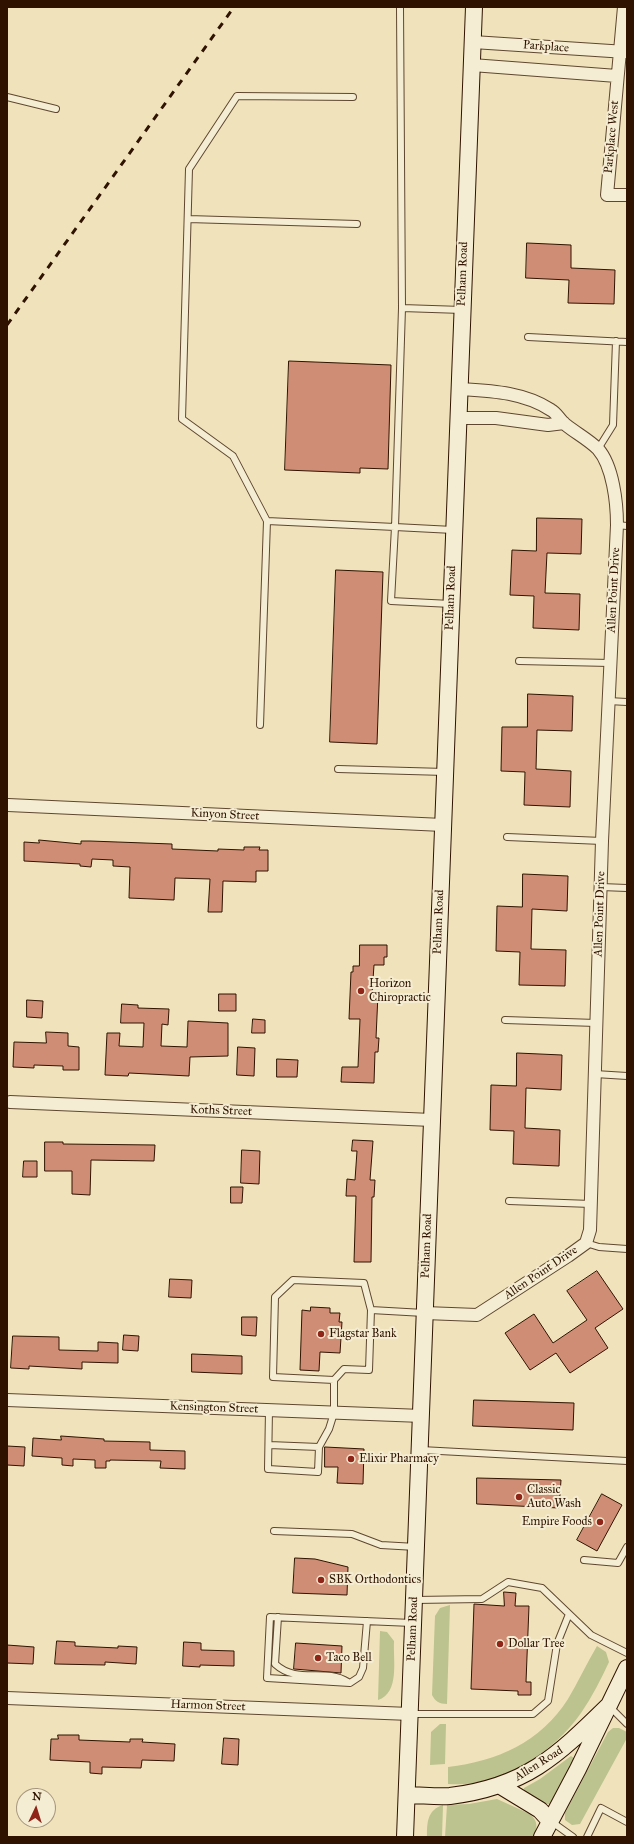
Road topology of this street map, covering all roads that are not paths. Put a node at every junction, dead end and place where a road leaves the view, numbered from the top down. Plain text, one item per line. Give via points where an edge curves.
1 (400, 7) edge
2 (474, 7) edge
3 (624, 7) edge
4 (473, 42) junction
5 (623, 52) edge
6 (472, 65) junction
7 (617, 76) junction
8 (7, 97) edge
9 (354, 97) dead end
10 (56, 109) dead end
11 (627, 196) edge
12 (188, 220) junction
13 (357, 224) dead end
14 (402, 308) junction
15 (462, 310) junction
16 (528, 337) dead end
17 (616, 341) junction
18 (627, 342) edge
19 (459, 389) junction
20 (458, 418) junction
21 (564, 423) junction
22 (598, 449) junction
23 (267, 521) junction
24 (622, 526) edge
25 (394, 527) junction
26 (453, 530) junction
27 (451, 604) junction
28 (519, 661) dead end
29 (610, 664) junction
30 (608, 701) junction
31 (627, 702) edge
32 (260, 725) dead end
33 (338, 769) dead end
34 (445, 772) junction
35 (8, 805) dead end
36 (443, 825) junction
37 (507, 837) dead end
38 (602, 842) junction
39 (601, 887) junction
40 (627, 888) edge
41 (505, 1020) dead end
42 (596, 1022) junction
43 (595, 1074) junction
44 (627, 1076) edge
45 (10, 1102) dead end
46 (432, 1120) junction
47 (509, 1201) dead end
48 (591, 1204) junction
49 (586, 1243) junction
50 (620, 1249) junction
51 (627, 1249) edge
52 (627, 1256) edge
53 (371, 1310) junction
54 (425, 1313) junction
55 (334, 1380) junction
56 (7, 1400) edge
57 (269, 1410) junction
58 (334, 1413) junction
59 (422, 1416) junction
60 (268, 1445) junction
61 (318, 1447) junction
62 (421, 1450) junction
63 (627, 1461) edge
64 (274, 1531) dead end
65 (416, 1547) junction
66 (627, 1547) edge
67 (584, 1560) dead end
68 (414, 1600) junction
69 (569, 1614) junction
70 (278, 1617) junction
71 (367, 1621) junction
72 (413, 1623) junction
73 (627, 1653) edge
74 (627, 1668) edge
75 (350, 1683) junction
76 (7, 1698) edge
77 (608, 1706) junction
78 (410, 1714) junction
79 (627, 1724) edge
80 (499, 1785) junction
81 (407, 1795) junction
82 (550, 1821) junction
83 (627, 1822) edge
84 (406, 1837) edge
85 (542, 1837) edge
86 (573, 1837) edge
87 (587, 1837) edge

1 - 14 lane
2 - 4 main road, Pelham Road
3 - 5 street, Parkplace West
4 - 5 street, Parkplace
4 - 6 main road, Pelham Road
5 - 7 street, Parkplace West
6 - 7 street, Parkplace
6 - 15 main road, Pelham Road
7 - 11 street, Parkplace West via 607,195
8 - 10 lane
9 - 12 lane via 237,96 189,169
12 - 13 lane
12 - 23 lane via 182,419 233,456
14 - 15 lane
14 - 25 lane
15 - 19 main road, Pelham Road
16 - 17 lane
17 - 18 lane
17 - 22 lane via 613,425
19 - 20 main road, Pelham Road
19 - 21 street, Allen Point Drive via 516,394 552,410
20 - 21 street via 496,418 548,425
20 - 26 main road, Pelham Road
21 - 22 street, Allen Point Drive
22 - 24 street, Allen Point Drive via 613,485
23 - 25 lane
23 - 32 lane
24 - 29 street, Allen Point Drive
25 - 26 lane
25 - 27 lane via 391,600
26 - 27 main road, Pelham Road
27 - 34 main road, Pelham Road
28 - 29 lane
29 - 30 street, Allen Point Drive
30 - 31 lane
30 - 38 street, Allen Point Drive
33 - 34 lane
34 - 36 main road, Pelham Road
35 - 36 street, Kinyon Street
36 - 46 main road, Pelham Road
37 - 38 lane
38 - 39 street, Allen Point Drive
39 - 40 lane
39 - 42 street, Allen Point Drive
41 - 42 lane
42 - 43 street, Allen Point Drive
43 - 44 lane
43 - 48 street, Allen Point Drive
45 - 46 street, Koths Street
46 - 54 main road, Pelham Road
47 - 48 lane
48 - 49 street, Allen Point Drive via 590,1230
49 - 50 lane
49 - 54 street, Allen Point Drive via 477,1315
50 - 51 lane
50 - 52 lane
53 - 54 lane
53 - 55 lane via 369,1370 344,1369
53 - 55 lane via 364,1283 293,1280 275,1297 273,1377
54 - 59 main road, Pelham Road
55 - 58 lane
56 - 57 street, Kensington Street
57 - 58 street, Kensington Street
57 - 60 lane
58 - 59 street, Kensington Street
58 - 61 lane via 329,1429
59 - 62 main road, Pelham Road
60 - 61 lane
60 - 61 lane via 268,1469 318,1472
62 - 63 lane
62 - 65 main road, Pelham Road
64 - 65 lane via 352,1534 381,1545
65 - 68 main road, Pelham Road
66 - 67 lane via 618,1563
68 - 69 lane via 482,1599 508,1582 542,1588
68 - 72 main road, Pelham Road
69 - 73 lane via 591,1635
69 - 78 lane via 557,1644 548,1701 533,1714
70 - 71 lane
70 - 75 lane via 275,1664 290,1674 339,1676
70 - 75 lane via 270,1617 267,1678
71 - 72 lane
71 - 75 lane via 363,1668 359,1677
72 - 78 main road, Pelham Road
74 - 77 main road, Allen Road
76 - 78 street, Harmon Street
77 - 79 lane
77 - 80 main road, Allen Road via 563,1750 528,1773
77 - 82 main road, Allen Road
78 - 81 main road, Pelham Road
80 - 81 main road, Allen Road via 486,1790 448,1796
80 - 82 main road via 540,1810
81 - 84 main road, Pelham Road
82 - 85 main road, Allen Road
82 - 86 lane
83 - 87 lane via 601,1808

